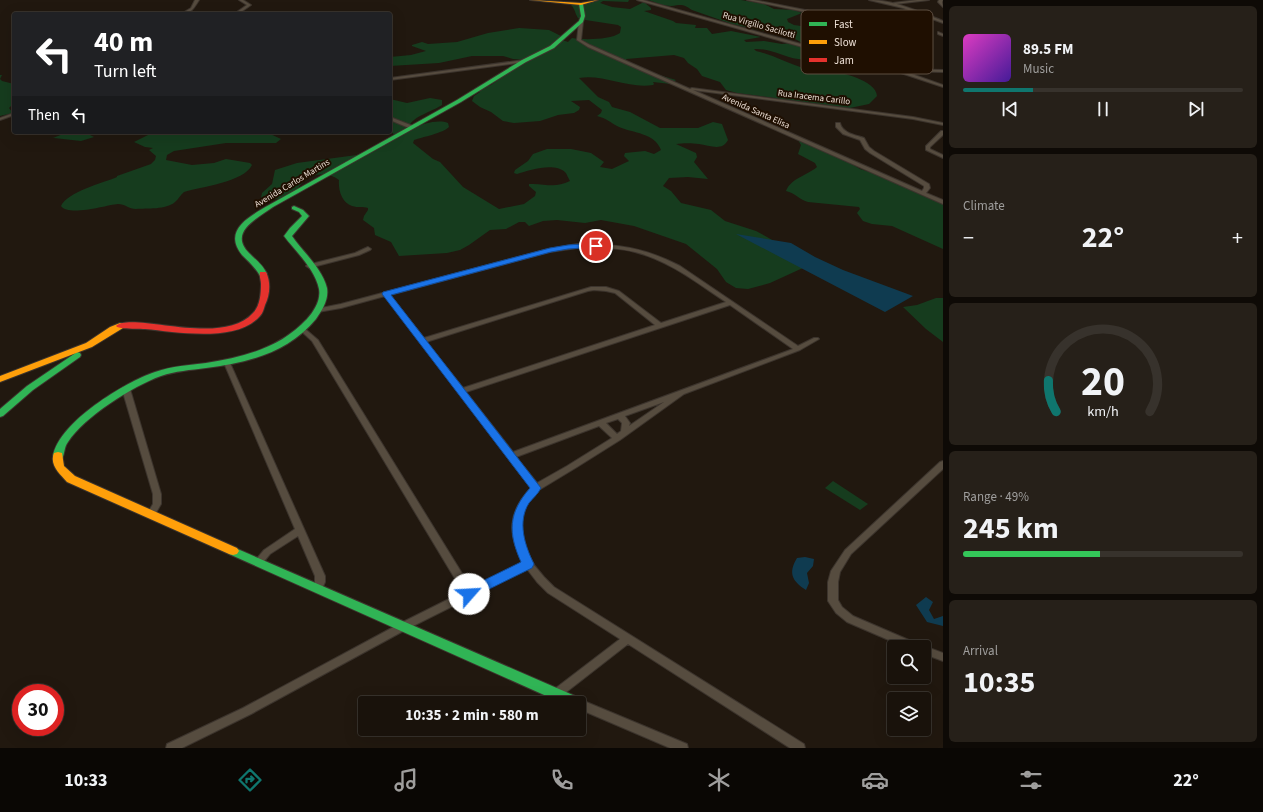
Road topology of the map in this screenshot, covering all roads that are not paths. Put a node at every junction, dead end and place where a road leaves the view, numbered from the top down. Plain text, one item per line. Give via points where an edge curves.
1 (197, 0) edge
2 (241, 0) edge
3 (532, 0) edge
4 (596, 0) edge
5 (639, 0) edge
6 (748, 0) edge
7 (871, 0) edge
8 (891, 0) edge
9 (926, 0) edge
10 (941, 0) edge
11 (895, 3) junction
12 (581, 4) junction
13 (943, 6) edge
14 (801, 10) edge
15 (913, 10) edge
16 (187, 12) edge
17 (239, 12) edge
18 (933, 18) edge
19 (581, 22) junction
20 (943, 22) edge
21 (801, 45) edge
22 (524, 61) junction
23 (933, 71) edge
24 (943, 71) edge
25 (908, 74) edge
26 (392, 78) edge
27 (943, 86) edge
28 (682, 87) junction
29 (12, 115) edge
30 (12, 119) edge
31 (392, 119) edge
32 (0, 120) edge
33 (838, 124) dead end
34 (943, 124) edge
35 (411, 127) junction
36 (943, 132) edge
37 (943, 157) edge
38 (923, 193) junction
39 (943, 202) edge
40 (294, 208) dead end
41 (368, 249) dead end
42 (309, 266) junction
43 (386, 294) junction
44 (730, 303) junction
45 (318, 310) junction
46 (660, 326) junction
47 (302, 329) junction
48 (816, 339) dead end
49 (422, 341) junction
50 (91, 344) junction
51 (798, 349) junction
52 (227, 363) junction
53 (0, 379) edge
54 (126, 389) junction
55 (461, 391) junction
56 (681, 393) junction
57 (0, 414) edge
58 (620, 416) junction
59 (601, 423) junction
60 (625, 432) junction
61 (617, 438) junction
62 (511, 456) junction
63 (943, 464) edge
64 (536, 488) junction
65 (151, 514) junction
66 (300, 530) junction
67 (258, 562) junction
68 (528, 564) junction
69 (318, 588) junction
70 (469, 594) junction
71 (404, 626) junction
72 (628, 639) junction
73 (899, 640) edge
74 (931, 653) edge
75 (943, 657) edge
76 (556, 694) junction
77 (561, 696) edge
78 (586, 706) edge
79 (171, 748) edge
80 (683, 748) edge
81 (800, 748) edge

1 - 16 street
2 - 17 street via 249,5
3 - 12 street
4 - 12 street
5 - 21 street, Rua Virgílio Sacilotti
6 - 14 street
7 - 11 street
8 - 11 street
9 - 11 street
10 - 13 street
11 - 15 street
12 - 19 street
18 - 20 street
19 - 22 street, Avenida Carlos Martins via 552,47
19 - 28 street, Avenida Santa Elisa via 579,38 584,44
22 - 26 street
22 - 35 street, Avenida Carlos Martins
23 - 24 street
25 - 27 street, Rua Virgílio Sacilotti
28 - 34 street, Rua Iracema Carillo
28 - 38 street, Avenida Santa Elisa
29 - 32 street
30 - 32 street
31 - 35 street
33 - 38 street via 845,133 862,139 872,152 927,186
35 - 50 street, Avenida Carlos Martins via 271,206 242,228 237,237 238,244 262,270 266,280 261,309 252,320 238,327 218,331 130,325 110,330
36 - 37 street via 928,147 928,150
38 - 39 street, Avenida Santa Elisa
40 - 42 street via 306,216 290,230 288,236
41 - 42 street
42 - 45 street via 322,285 323,297
43 - 44 street via 550,250 596,246 630,250 662,259
43 - 45 street
43 - 49 street
44 - 46 street
44 - 51 street
45 - 47 street
46 - 49 street via 617,292 596,288
46 - 55 street
47 - 52 street via 266,351
47 - 70 street via 315,340
48 - 51 street
49 - 55 street
50 - 53 street, Avenida Carlos Martins
50 - 57 street via 30,388
51 - 56 street
52 - 54 street via 171,370
52 - 66 street
54 - 65 street via 156,490 157,504
54 - 65 street via 68,433 60,445 58,462 62,471 71,479
55 - 62 street
56 - 58 street
56 - 60 street
58 - 59 street
58 - 60 street via 626,423
59 - 61 street
59 - 62 street
60 - 61 street
61 - 64 street
62 - 64 street
63 - 73 street via 848,552 833,582 833,601 839,610 850,619
64 - 68 street via 524,502 518,523 520,546
65 - 67 street
66 - 67 street via 267,552
66 - 69 street via 320,576
67 - 69 street
68 - 70 street
68 - 72 street via 551,590
69 - 71 street
70 - 71 street
71 - 76 street
71 - 79 street via 247,711
72 - 76 street
72 - 81 street
74 - 75 street
76 - 77 street
78 - 80 street

